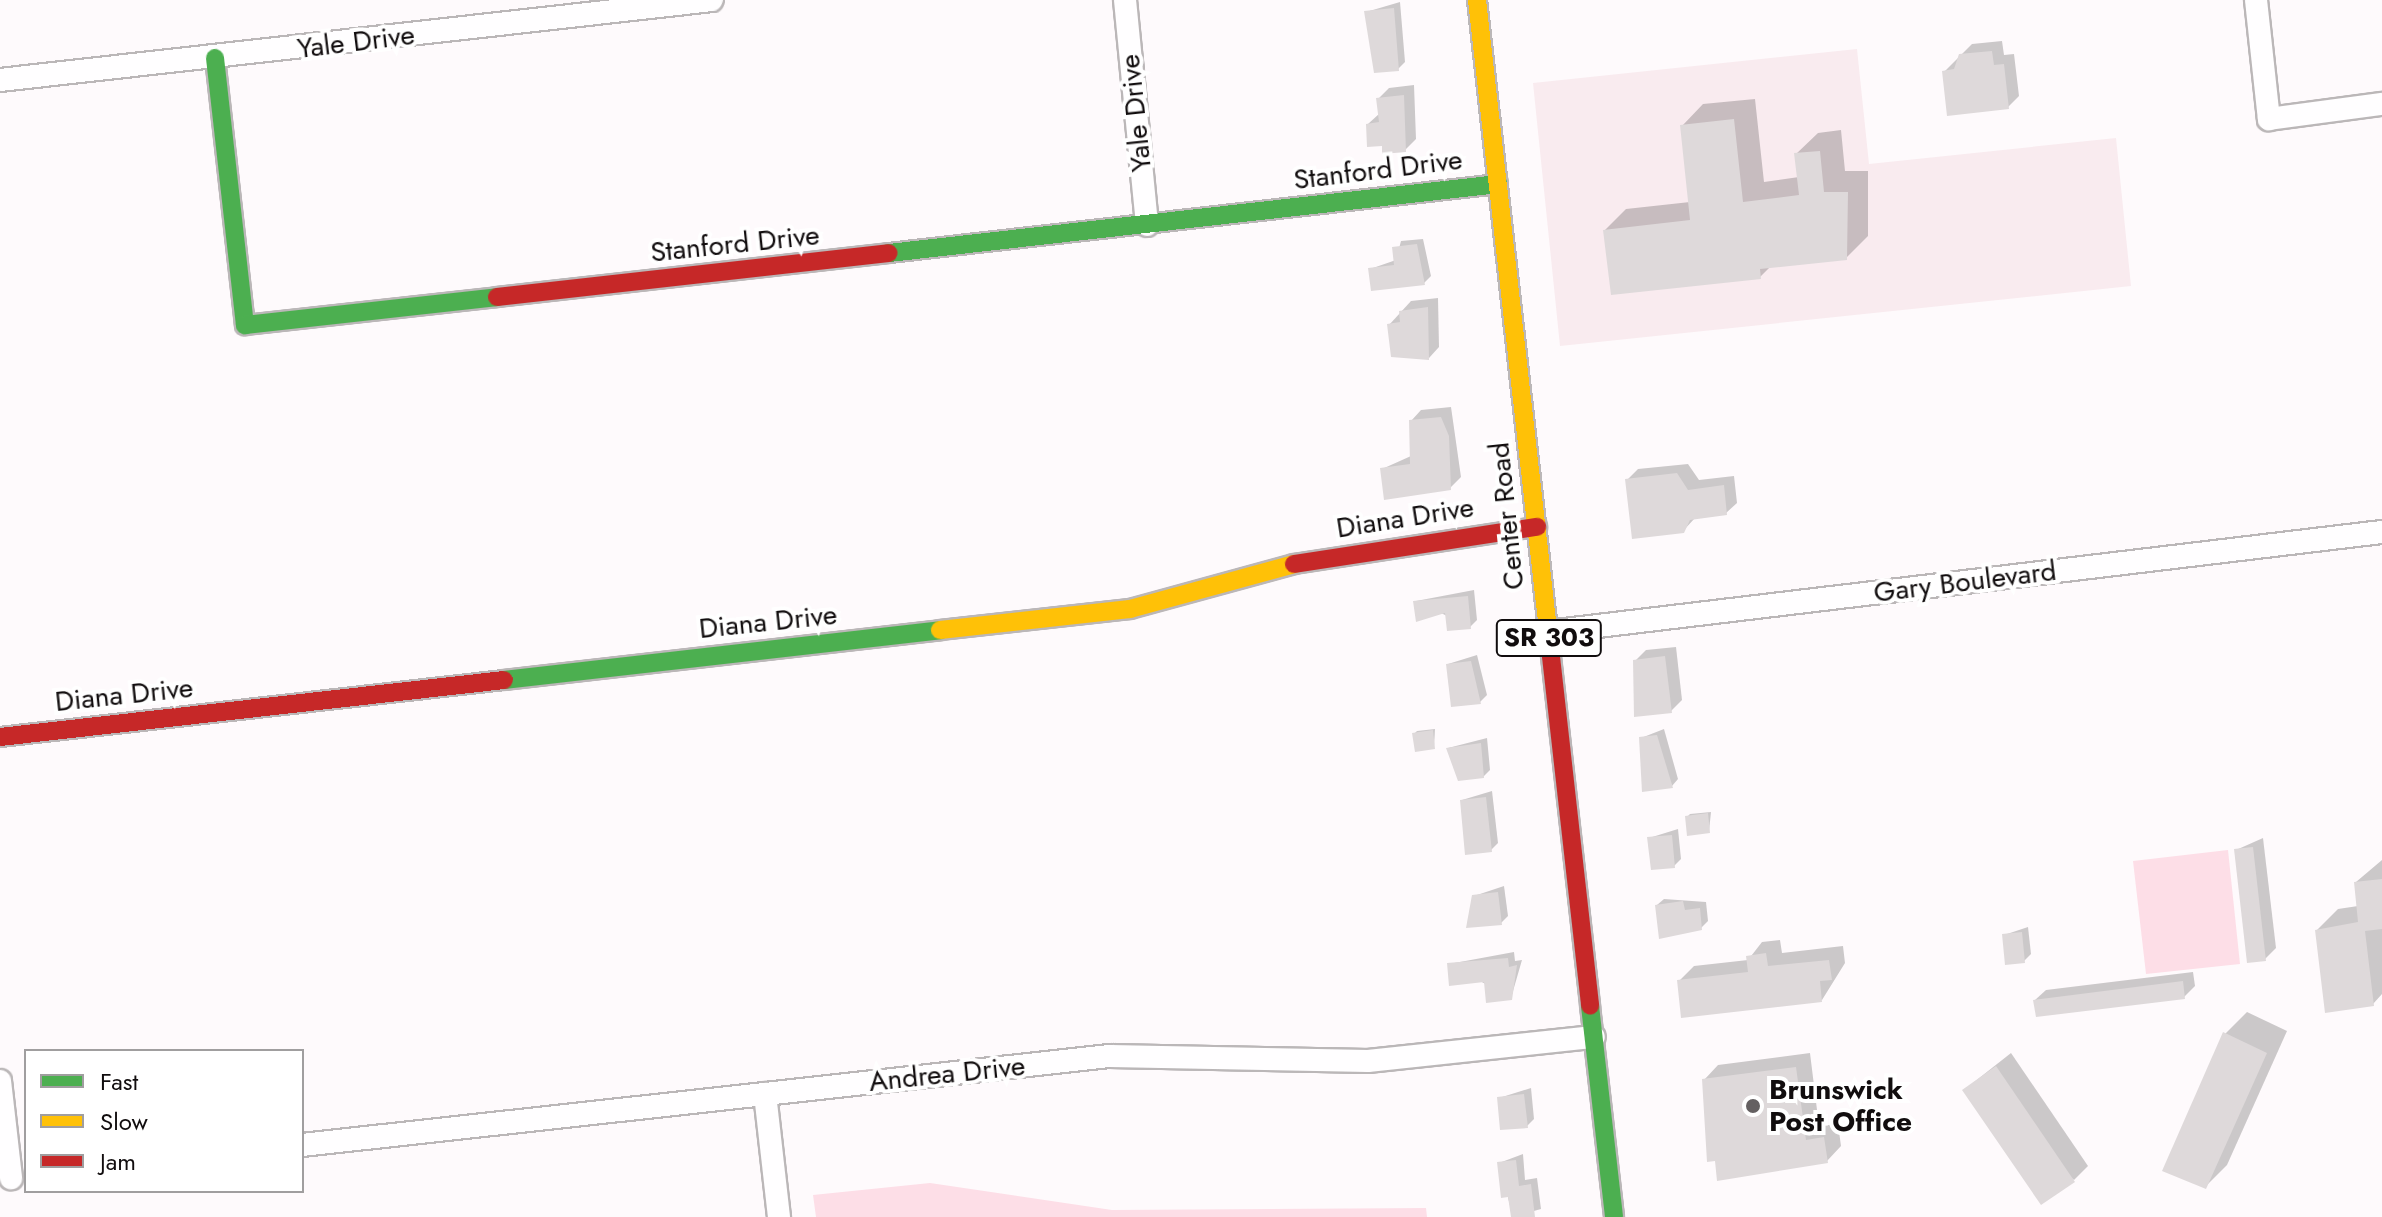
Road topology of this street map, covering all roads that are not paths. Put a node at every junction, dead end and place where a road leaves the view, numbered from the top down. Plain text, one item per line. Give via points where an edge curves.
1 (712, 0) edge
2 (1125, 0) edge
3 (1477, 0) edge
4 (2256, 0) edge
5 (215, 58) junction
6 (0, 80) edge
7 (2382, 104) edge
8 (1498, 184) junction
9 (1147, 225) junction
10 (1537, 527) junction
11 (2382, 532) edge
12 (1548, 632) junction
13 (0, 737) edge
14 (1594, 1037) junction
15 (0, 1081) edge
16 (765, 1094) junction
17 (304, 1145) edge
18 (12, 1177) edge
19 (779, 1217) edge
20 (1614, 1217) edge

1 - 5 street, Yale Drive
2 - 9 street, Yale Drive
3 - 8 street, Center Road / SR 303
4 - 7 street via 2269,119
5 - 6 street, Yale Drive
5 - 9 street, Stanford Drive via 245,325
8 - 9 street, Stanford Drive
8 - 10 street, Center Road / SR 303
10 - 12 street, Center Road / SR 303
10 - 13 street, Diana Drive via 1298,563 1130,609
11 - 12 street, Gary Boulevard
12 - 14 street, Center Road / SR 303
14 - 16 street, Andrea Drive via 1368,1061 1110,1056
14 - 20 street, Center Road / SR 303
15 - 18 street
16 - 17 street, Andrea Drive
16 - 19 street

